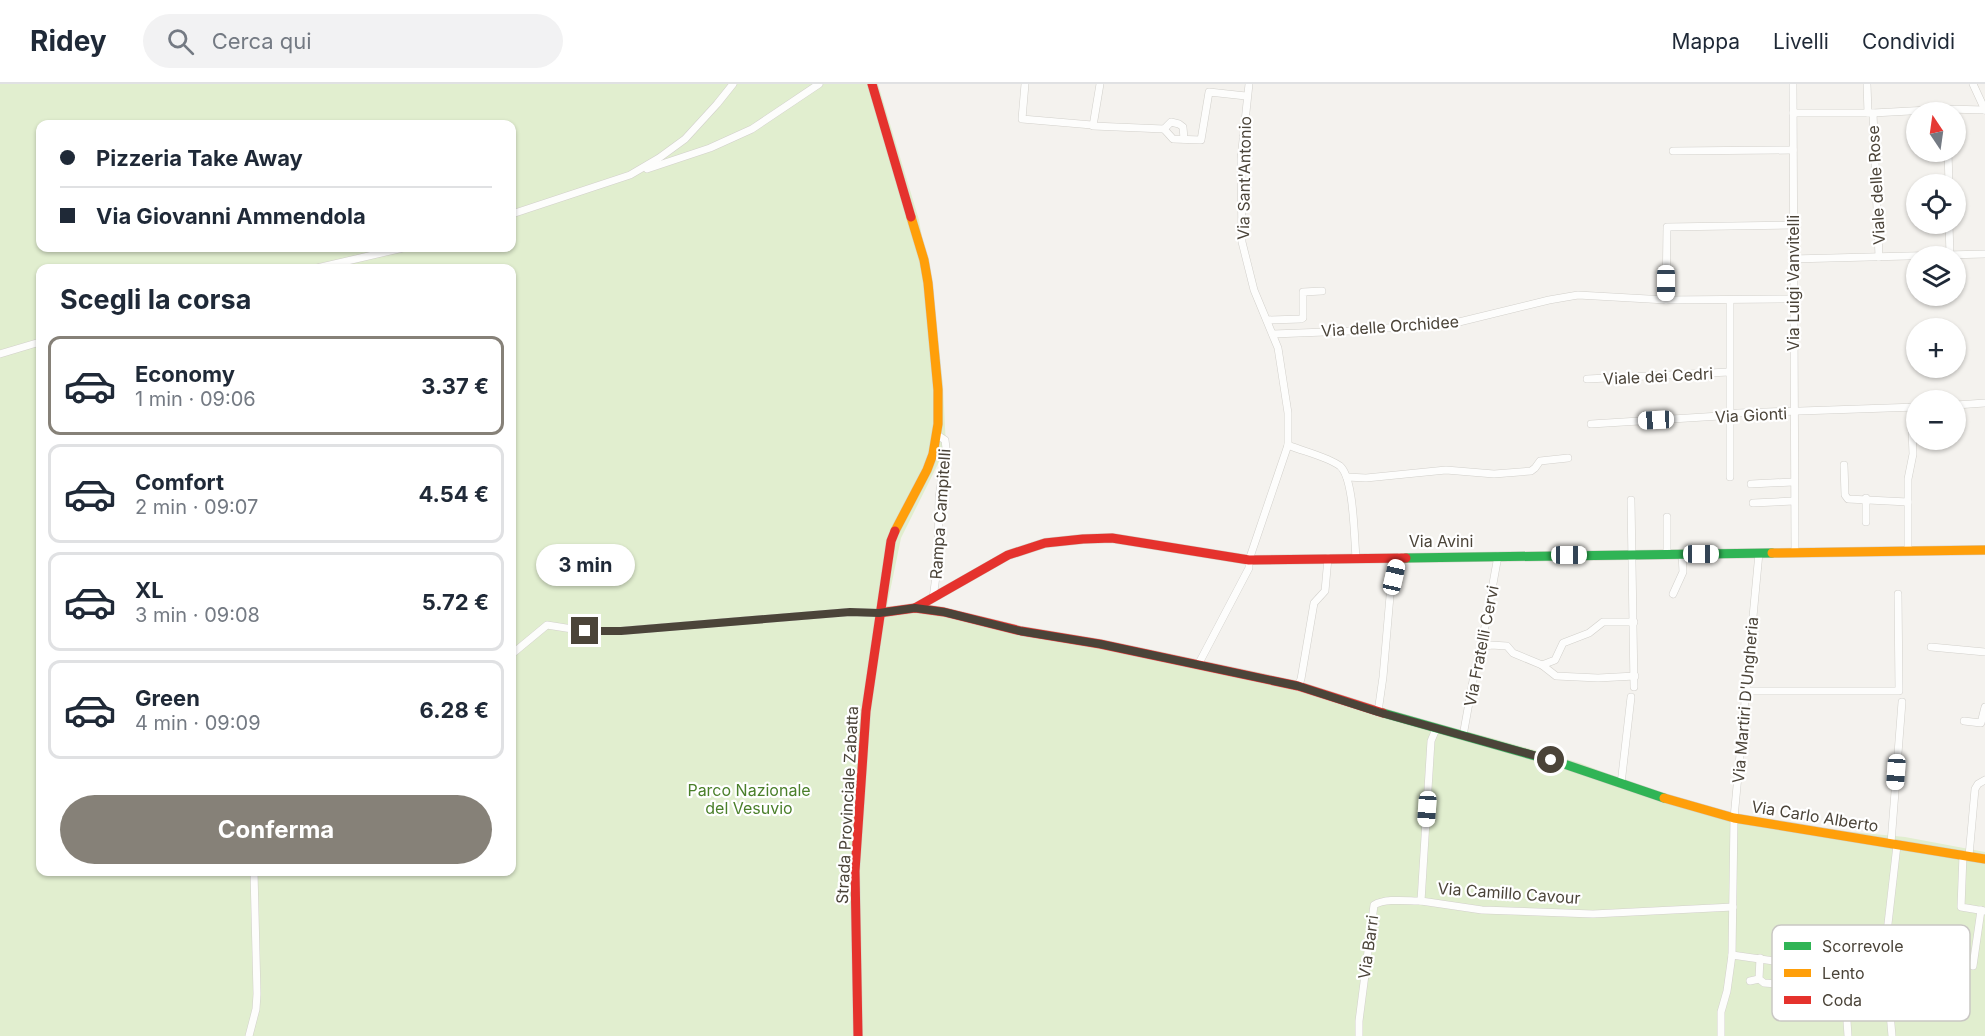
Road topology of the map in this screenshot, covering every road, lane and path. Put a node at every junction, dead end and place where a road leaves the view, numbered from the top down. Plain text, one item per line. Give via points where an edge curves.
1 (733, 84) edge
2 (819, 84) edge
3 (1025, 84) edge
4 (1100, 84) edge
5 (1249, 84) edge
6 (1793, 84) edge
7 (1867, 84) edge
8 (1973, 84) edge
9 (874, 85) edge
10 (1246, 96) junction
11 (1966, 110) edge
12 (1985, 110) edge
13 (1906, 112) edge
14 (1793, 113) junction
15 (1870, 113) junction
16 (1092, 126) dead end
17 (1164, 129) junction
18 (1184, 139) junction
19 (1793, 150) junction
20 (1673, 152) dead end
21 (630, 175) junction
22 (516, 213) edge
23 (1792, 225) junction
24 (386, 252) edge
25 (1985, 254) edge
26 (1966, 255) edge
27 (1906, 256) edge
28 (1879, 257) junction
29 (1792, 259) junction
30 (334, 264) edge
31 (1322, 291) dead end
32 (1792, 299) junction
33 (1666, 300) junction
34 (1730, 300) junction
35 (1267, 320) junction
36 (1273, 334) junction
37 (36, 343) edge
38 (0, 354) edge
39 (1729, 372) junction
40 (1587, 379) dead end
41 (1985, 403) edge
42 (1966, 404) edge
43 (1906, 407) edge
44 (1793, 412) junction
45 (1730, 414) junction
46 (1592, 424) dead end
47 (937, 435) junction
48 (1288, 445) junction
49 (1913, 450) edge
50 (1568, 458) dead end
51 (1844, 465) dead end
52 (1347, 477) junction
53 (1730, 477) dead end
54 (1793, 482) junction
55 (1751, 484) dead end
56 (1866, 498) junction
57 (1630, 500) dead end
58 (1794, 501) junction
59 (1908, 502) junction
60 (1753, 503) dead end
61 (1667, 518) dead end
62 (1866, 522) dead end
63 (1985, 550) edge
64 (1908, 551) junction
65 (1795, 552) junction
66 (1759, 553) junction
67 (1666, 554) junction
68 (1682, 554) junction
69 (1633, 555) junction
70 (1399, 556) junction
71 (1497, 556) junction
72 (1356, 557) junction
73 (1328, 558) junction
74 (1249, 560) junction
75 (1673, 594) dead end
76 (1898, 594) dead end
77 (933, 598) junction
78 (915, 608) junction
79 (879, 613) junction
80 (1634, 622) junction
81 (1931, 647) dead end
82 (1480, 648) junction
83 (516, 651) edge
84 (1985, 652) edge
85 (1198, 665) junction
86 (1542, 665) junction
87 (1635, 676) junction
88 (1298, 686) junction
89 (1634, 687) dead end
90 (1747, 691) junction
91 (1631, 697) dead end
92 (1902, 702) dead end
93 (1985, 707) edge
94 (1378, 712) junction
95 (1964, 721) dead end
96 (1437, 729) junction
97 (1463, 736) junction
98 (1985, 780) edge
99 (1621, 784) junction
100 (1734, 818) junction
101 (1894, 844) junction
102 (1966, 856) junction
103 (1985, 859) edge
104 (254, 876) edge
105 (1421, 901) junction
106 (1733, 907) junction
107 (1983, 910) edge
108 (1887, 925) edge
109 (1732, 955) junction
110 (1760, 958) junction
111 (1772, 960) edge
112 (1973, 966) dead end
113 (1759, 979) junction
114 (1750, 981) dead end
115 (1772, 984) edge
116 (1847, 1021) dead end
117 (1891, 1021) edge
118 (249, 1036) edge
119 (858, 1036) edge
120 (1359, 1036) edge
121 (1721, 1036) edge
122 (1848, 1036) edge
123 (1892, 1036) edge

1 - 21 street via 685,139
2 - 21 street via 752,129
3 - 16 street via 1022,119
4 - 17 street via 1093,126
5 - 10 street, Via Sant'Antonio
6 - 14 street, Via Luigi Vanvitelli
7 - 15 street, Viale delle Rose
8 - 12 street
9 - 47 street, Strada Provinciale Zabatta via 924,260 938,390
10 - 18 street via 1209,92 1201,140
10 - 35 street, Via Sant'Antonio via 1241,159 1242,242 1254,290
11 - 12 street
13 - 15 street
14 - 15 street
14 - 19 street, Via Luigi Vanvitelli
15 - 28 street, Viale delle Rose
17 - 18 street via 1173,139
17 - 18 street via 1171,122 1179,124
19 - 20 street
19 - 23 street, Via Luigi Vanvitelli
21 - 22 street
23 - 29 street, Via Luigi Vanvitelli
23 - 33 street via 1667,227
24 - 30 street
25 - 26 street
27 - 28 street
28 - 29 street
29 - 32 street, Via Luigi Vanvitelli
31 - 35 street via 1303,292 1301,320
32 - 34 street, Via delle Orchidee
32 - 44 street, Via Luigi Vanvitelli
33 - 34 street, Via delle Orchidee
33 - 36 street, Via delle Orchidee via 1578,295 1459,322
34 - 39 street
35 - 36 street, Via Sant'Antonio
36 - 48 street, Via Sant'Antonio via 1288,413
37 - 38 street
39 - 40 street, Viale dei Cedri
39 - 45 street
41 - 42 street
43 - 44 street, Via Gionti
44 - 45 street, Via Gionti
44 - 54 street, Via Luigi Vanvitelli
45 - 46 street, Via Gionti
45 - 53 street
47 - 77 street, Rampa Campitelli via 945,440 946,448
47 - 79 street, Strada Provinciale Zabatta via 927,470 891,541
48 - 52 street via 1336,464
48 - 74 street, Via Sant'Antonio
49 - 59 street, Via Gionti
50 - 52 street via 1540,461 1531,471 1494,474 1446,470
51 - 56 street via 1845,495 1848,499
52 - 72 street
54 - 55 street
54 - 58 street, Via Luigi Vanvitelli
56 - 59 street
56 - 62 street
57 - 69 street
58 - 60 street
58 - 65 street, Via Luigi Vanvitelli
59 - 64 street, Via Gionti
61 - 67 street
63 - 64 street, Via Avini
64 - 65 street, Via Avini
65 - 66 street, Via Avini
66 - 68 street, Via Avini
66 - 90 street, Via Martiri D'Ungheria
67 - 68 street, Via Avini
67 - 69 street, Via Avini
68 - 75 street via 1683,572
69 - 71 street, Via Avini
69 - 80 street
70 - 71 street, Via Avini
70 - 72 street, Via Avini
70 - 94 street via 1390,596
71 - 82 street, Via Fratelli Cervi
72 - 73 street, Via Avini
73 - 74 street, Via Avini
73 - 88 street via 1325,591 1314,603
74 - 77 street, Via Avini via 1112,538 1055,542 1008,555
74 - 85 street, Via Sant'Antonio via 1249,568
76 - 90 street via 1899,691
77 - 78 street, Via Avini
78 - 79 street
78 - 85 street
79 - 83 street via 850,612 621,631 547,625
79 - 119 street, Strada Provinciale Zabatta via 866,711 855,872
80 - 86 street via 1603,622 1589,633 1563,643 1555,660
80 - 87 street
81 - 84 street
82 - 86 street via 1508,646 1517,656
82 - 97 street, Via Fratelli Cervi
85 - 88 street
86 - 87 street via 1556,676
87 - 89 street
88 - 94 street
90 - 100 street, Via Martiri D'Ungheria
91 - 99 street
92 - 101 street, Via Carlo Alberto
93 - 95 street via 1981,723
94 - 96 street
96 - 97 street
96 - 105 street, Via Camillo Cavour via 1431,741
97 - 99 street
98 - 102 street via 1975,789
99 - 100 street
100 - 101 street, Via Carlo Alberto
100 - 106 street, Via Martiri D'Ungheria
101 - 102 street, Via Carlo Alberto
101 - 108 street, Via Carlo Alberto
102 - 103 street, Via Carlo Alberto
102 - 107 street via 1961,907
104 - 118 street via 256,1009
105 - 106 street, Via Camillo Cavour via 1482,910 1593,914
105 - 120 street, Via Barri via 1374,905
106 - 109 street, Via Martiri D'Ungheria
107 - 112 street
109 - 110 street
109 - 121 street, Via Martiri D'Ungheria via 1721,1012
110 - 111 street
110 - 113 street
113 - 114 street
113 - 115 street
116 - 122 street
117 - 123 street

